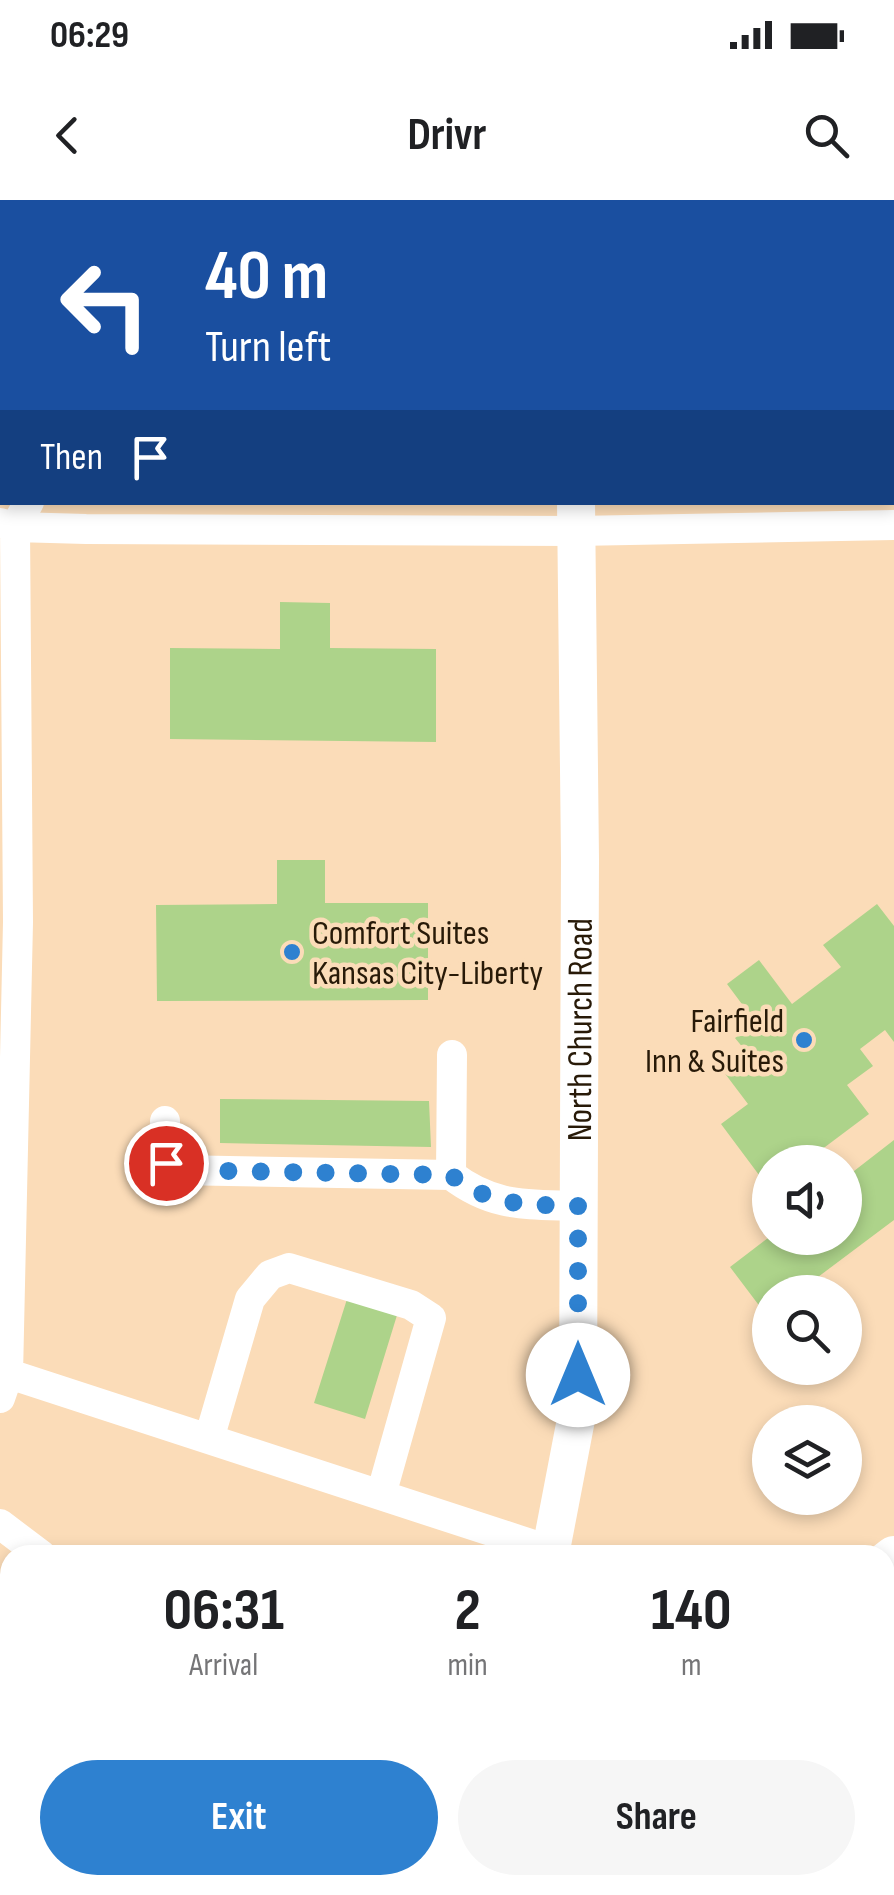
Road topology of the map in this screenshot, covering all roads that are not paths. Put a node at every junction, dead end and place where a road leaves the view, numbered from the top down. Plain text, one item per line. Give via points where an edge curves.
1 (15, 517) edge
2 (576, 517) edge
3 (894, 524) edge
4 (0, 965) edge
5 (16, 995) junction
6 (452, 1056) dead end
7 (166, 1121) dead end
8 (451, 1175) junction
9 (578, 1206) junction
10 (3, 1381) edge
11 (209, 1439) junction
12 (381, 1495) junction
13 (0, 1524) edge
14 (27, 1545) edge
15 (528, 1545) edge
16 (552, 1545) edge

1 - 2 street
1 - 5 street
2 - 3 street
2 - 9 main road, North Church Road
4 - 5 street
5 - 10 street
6 - 8 street
7 - 8 street via 166,1163 175,1170
8 - 9 street via 489,1198
9 - 16 main road, North Church Road via 578,1408
10 - 11 street
11 - 12 street
11 - 12 street via 250,1299 270,1275 289,1268 411,1305 431,1318
12 - 15 street
13 - 14 street

